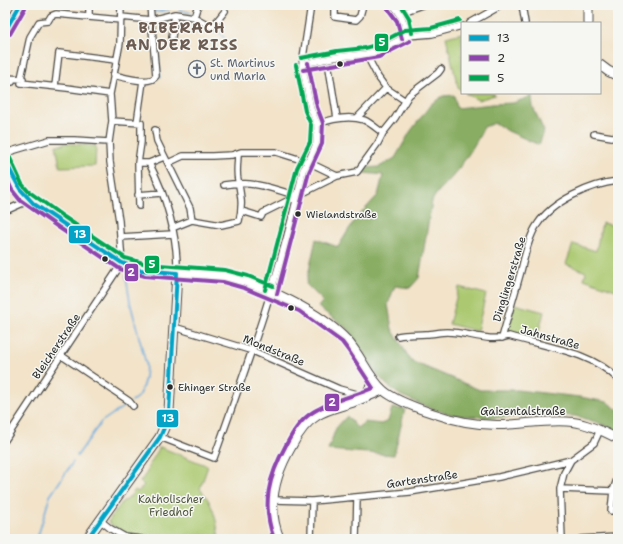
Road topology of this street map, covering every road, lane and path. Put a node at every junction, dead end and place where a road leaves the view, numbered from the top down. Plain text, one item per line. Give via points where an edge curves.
1 (20, 5) edge
2 (89, 5) edge
3 (121, 5) edge
4 (150, 5) edge
5 (198, 5) edge
6 (311, 5) edge
7 (335, 5) edge
8 (363, 5) edge
9 (394, 5) edge
10 (423, 5) edge
11 (502, 5) edge
12 (522, 5) edge
13 (586, 7) edge
14 (225, 11) dead end
15 (400, 13) junction
16 (175, 14) junction
17 (89, 17) junction
18 (194, 17) junction
19 (121, 18) junction
20 (8, 20) edge
21 (151, 20) junction
22 (472, 22) edge
23 (525, 22) edge
24 (588, 22) edge
25 (461, 26) edge
26 (5, 31) edge
27 (407, 36) junction
28 (172, 37) dead end
29 (366, 54) junction
30 (116, 60) junction
31 (302, 64) junction
32 (601, 66) edge
33 (329, 68) dead end
34 (441, 69) dead end
35 (113, 75) junction
36 (618, 76) edge
37 (5, 78) edge
38 (21, 80) junction
39 (143, 81) junction
40 (5, 82) edge
41 (12, 82) dead end
42 (55, 86) junction
43 (386, 88) junction
44 (110, 94) junction
45 (404, 100) junction
46 (338, 118) junction
47 (357, 118) junction
48 (112, 121) junction
49 (139, 123) junction
50 (317, 124) junction
51 (155, 130) dead end
52 (383, 133) junction
53 (594, 134) dead end
54 (618, 138) edge
55 (109, 142) junction
56 (5, 152) edge
57 (238, 154) junction
58 (164, 157) junction
59 (5, 161) edge
60 (149, 162) junction
61 (308, 162) junction
62 (168, 163) junction
63 (138, 164) junction
64 (337, 176) junction
65 (618, 181) edge
66 (239, 182) junction
67 (224, 185) dead end
68 (162, 193) junction
69 (138, 195) junction
70 (297, 196) junction
71 (28, 199) junction
72 (139, 206) dead end
73 (242, 210) junction
74 (5, 211) edge
75 (192, 220) junction
76 (172, 231) junction
77 (120, 237) junction
78 (122, 263) junction
79 (177, 273) junction
80 (271, 292) junction
81 (174, 327) junction
82 (398, 336) dead end
83 (502, 338) junction
84 (252, 351) junction
85 (62, 356) junction
86 (618, 379) edge
87 (374, 380) junction
88 (383, 390) junction
89 (364, 397) junction
90 (133, 406) dead end
91 (600, 430) junction
92 (160, 437) junction
93 (618, 439) edge
94 (5, 440) edge
95 (571, 460) junction
96 (618, 476) edge
97 (560, 489) junction
98 (612, 491) junction
99 (357, 498) junction
100 (273, 500) junction
101 (312, 501) junction
102 (611, 511) dead end
103 (101, 521) junction
104 (618, 537) edge
105 (87, 539) edge
106 (140, 539) edge
107 (280, 539) edge
108 (311, 539) edge
109 (356, 539) edge
110 (562, 539) edge
111 (582, 539) edge

1 - 20 main road
2 - 17 street
3 - 19 street
4 - 21 street
5 - 18 street
6 - 31 street
7 - 8 street via 335,17 356,20
9 - 15 street
10 - 15 street
11 - 22 street
12 - 23 street
13 - 24 main road
14 - 18 street via 212,27
15 - 27 street
16 - 18 street
16 - 21 street
16 - 28 street
17 - 19 street
17 - 38 street via 56,14 48,21 39,22 30,37
19 - 21 street
19 - 30 street
20 - 26 main road
21 - 39 street via 156,76 150,81
25 - 27 street via 439,33
27 - 29 street via 378,51
29 - 31 street via 338,56
29 - 43 street
30 - 35 street
30 - 42 street via 59,53
31 - 50 street
32 - 36 main road
33 - 46 street
34 - 45 street
35 - 39 street
35 - 44 street
37 - 38 street
38 - 42 street via 29,84
39 - 49 street
40 - 41 street
42 - 44 street
43 - 45 street
43 - 47 street
44 - 48 street
45 - 52 street via 395,118
46 - 47 street
46 - 50 street
47 - 52 street
48 - 49 street
48 - 55 street
49 - 63 street via 141,142
50 - 61 street via 316,144
51 - 58 street
52 - 64 street via 357,172
53 - 54 street
55 - 56 street via 48,140
55 - 77 street
57 - 61 street via 276,152
57 - 62 street via 183,156
57 - 66 street
58 - 60 street
58 - 62 street
59 - 71 main road via 17,187
60 - 63 street
60 - 68 street
61 - 64 street
61 - 70 street via 303,170
62 - 75 street via 190,208
63 - 69 street
64 - 70 street
65 - 83 street, Dinglingerstraße via 587,189 561,202 536,225
66 - 67 street
66 - 70 street via 262,185
66 - 73 street
68 - 69 street
68 - 76 street
69 - 72 street
70 - 73 street via 261,216
70 - 80 street
71 - 74 street
71 - 78 main road
73 - 75 street via 239,221 221,225
75 - 76 street
76 - 77 street
76 - 79 street
77 - 78 street
78 - 79 main road via 141,270
78 - 85 street, Bleicherstraße
79 - 80 main road, Gaisentalstraße via 224,276
79 - 81 main road
80 - 84 street
80 - 87 main road, Gaisentalstraße via 302,306 346,338
81 - 84 street, Mondstraße
81 - 92 main road via 169,416
82 - 83 street, Jahnstraße via 448,332
83 - 86 street, Jahnstraße via 509,336 585,357 609,370
84 - 89 street, Mondstraße
84 - 92 street via 214,458
85 - 90 street
85 - 94 street, Bleicherstraße
87 - 88 main road, Gaisentalstraße
87 - 89 main road
88 - 89 main road
88 - 91 main road, Gaisentalstraße via 402,401 459,421 496,425 573,422
89 - 100 main road via 318,415 300,431 281,465
91 - 93 main road, Gaisentalstraße
91 - 95 street via 594,443
92 - 103 main road
95 - 97 street
95 - 99 street, Gartenstraße via 499,477
96 - 98 street
97 - 98 street
97 - 110 street
98 - 102 street
99 - 101 street, Gartenstraße
99 - 109 street
100 - 101 street, Gartenstraße
100 - 107 main road via 275,527
101 - 108 street
103 - 105 main road
103 - 106 street via 125,538
104 - 111 street

